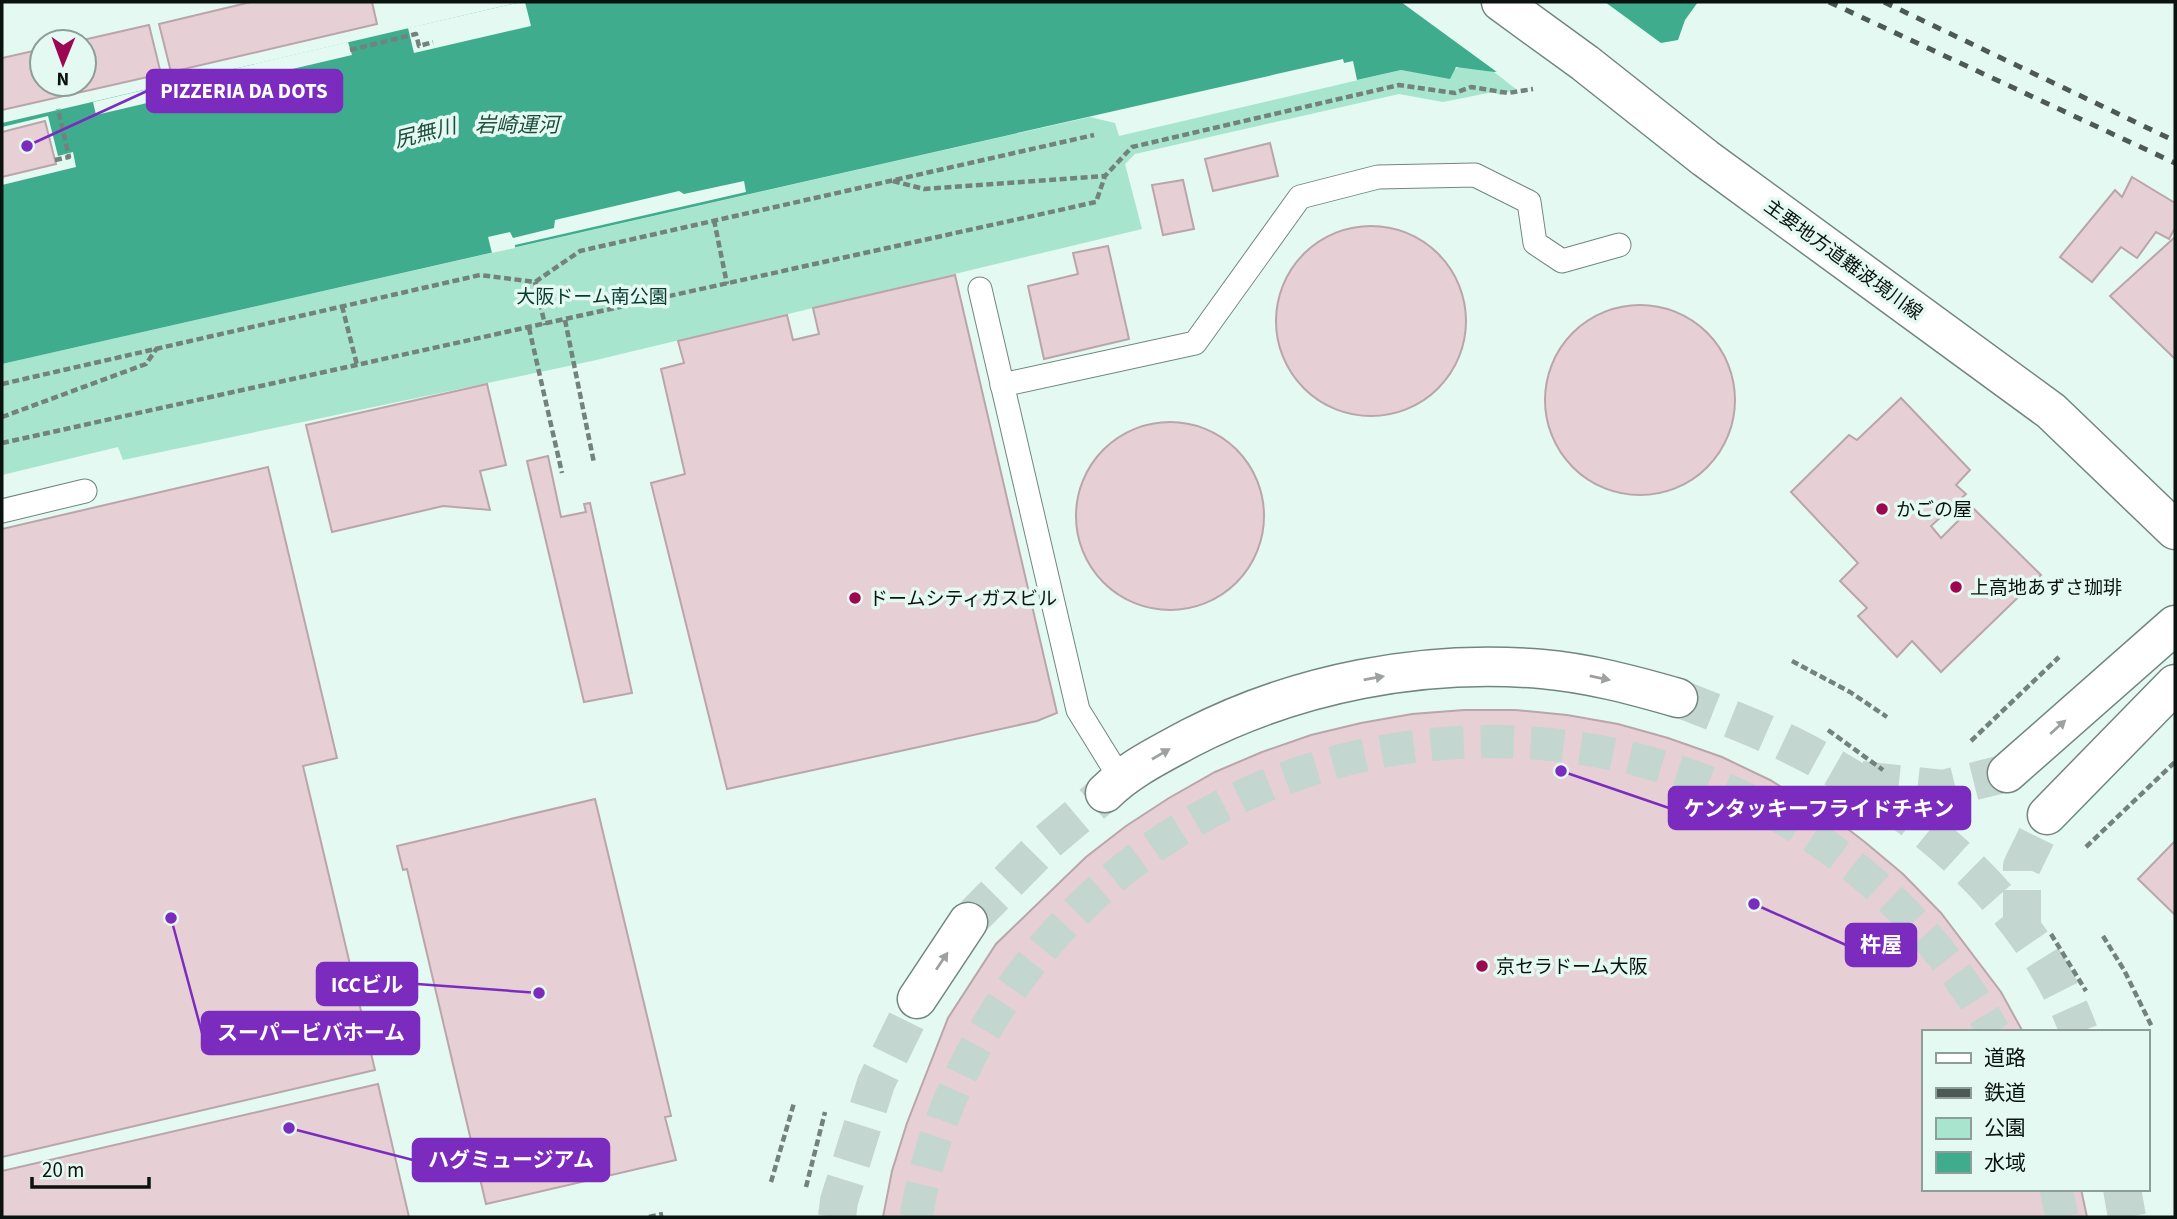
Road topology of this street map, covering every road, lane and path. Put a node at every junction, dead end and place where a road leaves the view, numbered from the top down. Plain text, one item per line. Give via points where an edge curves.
1 (1501, 2) edge
2 (433, 42) dead end
3 (350, 50) dead end
4 (1534, 89) dead end
5 (58, 109) dead end
6 (1094, 135) dead end
7 (55, 160) dead end
8 (1105, 176) junction
9 (891, 180) junction
10 (714, 220) junction
11 (1619, 246) dead end
12 (535, 282) junction
13 (727, 284) junction
14 (979, 289) dead end
15 (342, 306) junction
16 (565, 320) junction
17 (545, 325) junction
18 (529, 328) junction
19 (157, 348) junction
20 (357, 365) junction
21 (2, 384) edge
22 (1002, 385) junction
23 (2, 417) edge
24 (2, 443) edge
25 (594, 463) dead end
26 (562, 473) dead end
27 (85, 491) dead end
28 (2, 510) edge
29 (2175, 530) edge
30 (2175, 625) edge
31 (2059, 657) dead end
32 (1792, 661) dead end
33 (2175, 684) edge
34 (1678, 698) tunnel mouth
35 (1887, 717) dead end
36 (1828, 730) dead end
37 (1971, 741) dead end
38 (2175, 762) edge
39 (1882, 770) dead end
40 (2007, 773) tunnel mouth
41 (1113, 785) joint
42 (2047, 815) tunnel mouth
43 (2086, 847) dead end
44 (968, 922) tunnel mouth
45 (2051, 934) dead end
46 (2104, 936) dead end
47 (2086, 990) dead end
48 (917, 999) tunnel mouth
49 (2152, 1027) dead end
50 (794, 1103) dead end
51 (825, 1112) dead end
52 (771, 1182) dead end
53 (806, 1187) dead end
54 (663, 1214) dead end
55 (649, 1217) edge

1 - 29 street, 主要地方道難波境川線 via 2050,411
2 - 3 path via 419,46 416,34
4 - 8 path via 1508,93 1471,87 1455,93 1399,85 1132,147
5 - 7 path via 69,157
6 - 9 path
8 - 9 path via 924,189
8 - 13 path via 1096,202
9 - 10 path
10 - 12 path via 580,251
10 - 13 path
11 - 22 lane via 1562,261 1535,243 1529,202 1475,175 1378,177 1300,197 1195,343
12 - 15 path via 480,275
12 - 17 path
13 - 16 path
14 - 22 lane
15 - 19 path
15 - 20 path
16 - 17 path
16 - 25 path
17 - 18 path
18 - 20 path
18 - 26 path
19 - 21 path
19 - 23 path via 146,364
20 - 24 path
22 - 41 lane via 1078,710
27 - 28 lane
40 -> 30 street
31 - 37 path
32 - 35 path
33 - 42 street
41 -> 34 street via 1224,721 1333,685 1393,674 1452,668 1543,669 1599,677
36 - 39 path
38 - 43 path
48 -> 44 street
45 - 47 path
46 - 49 path
50 - 52 path
51 - 53 path
54 - 55 path

